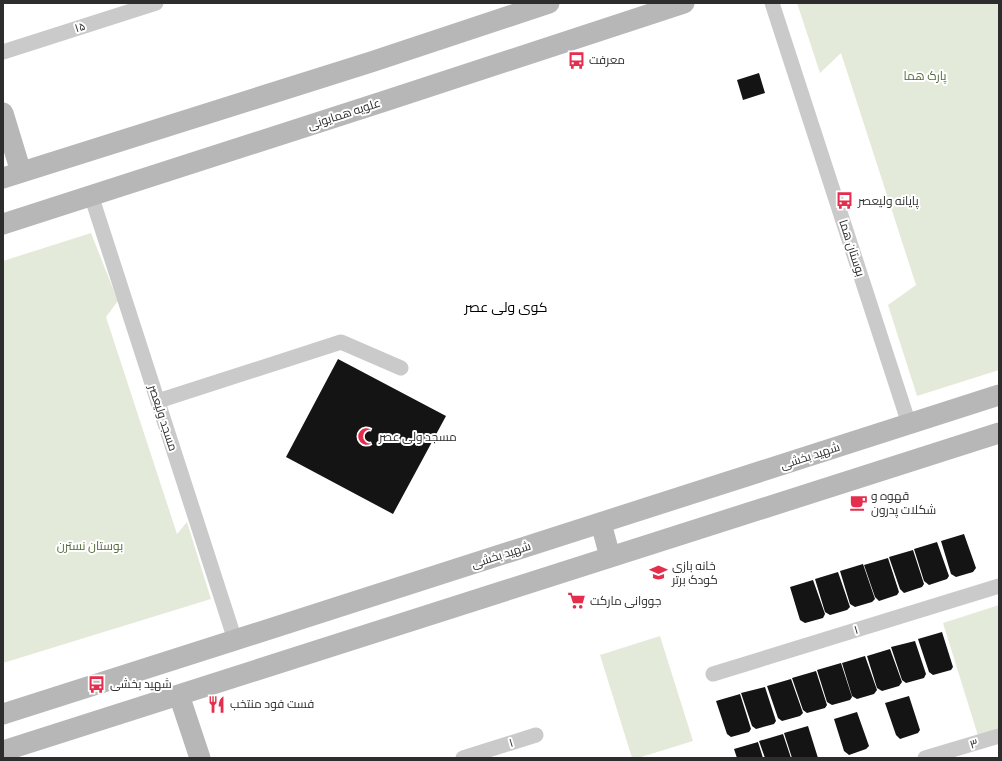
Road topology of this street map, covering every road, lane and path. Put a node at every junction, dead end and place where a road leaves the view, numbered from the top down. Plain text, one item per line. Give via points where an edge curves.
1 (156, 3) edge
2 (549, 3) edge
3 (684, 3) edge
4 (772, 3) edge
5 (3, 52) edge
6 (3, 113) edge
7 (12, 175) edge
8 (91, 195) junction
9 (3, 224) edge
10 (401, 368) dead end
11 (999, 395) edge
12 (158, 401) junction
13 (909, 424) junction
14 (999, 432) edge
15 (601, 523) junction
16 (610, 557) junction
17 (999, 586) edge
18 (235, 640) junction
19 (713, 674) dead end
20 (179, 695) junction
21 (3, 714) edge
22 (536, 735) dead end
23 (999, 736) edge
24 (3, 751) edge
25 (200, 758) edge
26 (463, 758) edge
27 (926, 758) edge

1 - 5 street, ۱۵
2 - 7 street
3 - 8 street, علویه همایونی
4 - 13 street, بوستان هما
6 - 7 street
8 - 9 street, علویه همایونی
8 - 12 street, مسجد ولیعصر
10 - 12 street via 341,342
11 - 13 street, شهید بخشی
12 - 18 street, مسجد ولیعصر
13 - 15 street, شهید بخشی
14 - 16 street
15 - 16 street
15 - 18 street, شهید بخشی
16 - 20 street
17 - 19 street, ۱
18 - 21 street, شهید بخشی
20 - 24 street
20 - 25 street
22 - 26 street, ۱
23 - 27 street, ۳

